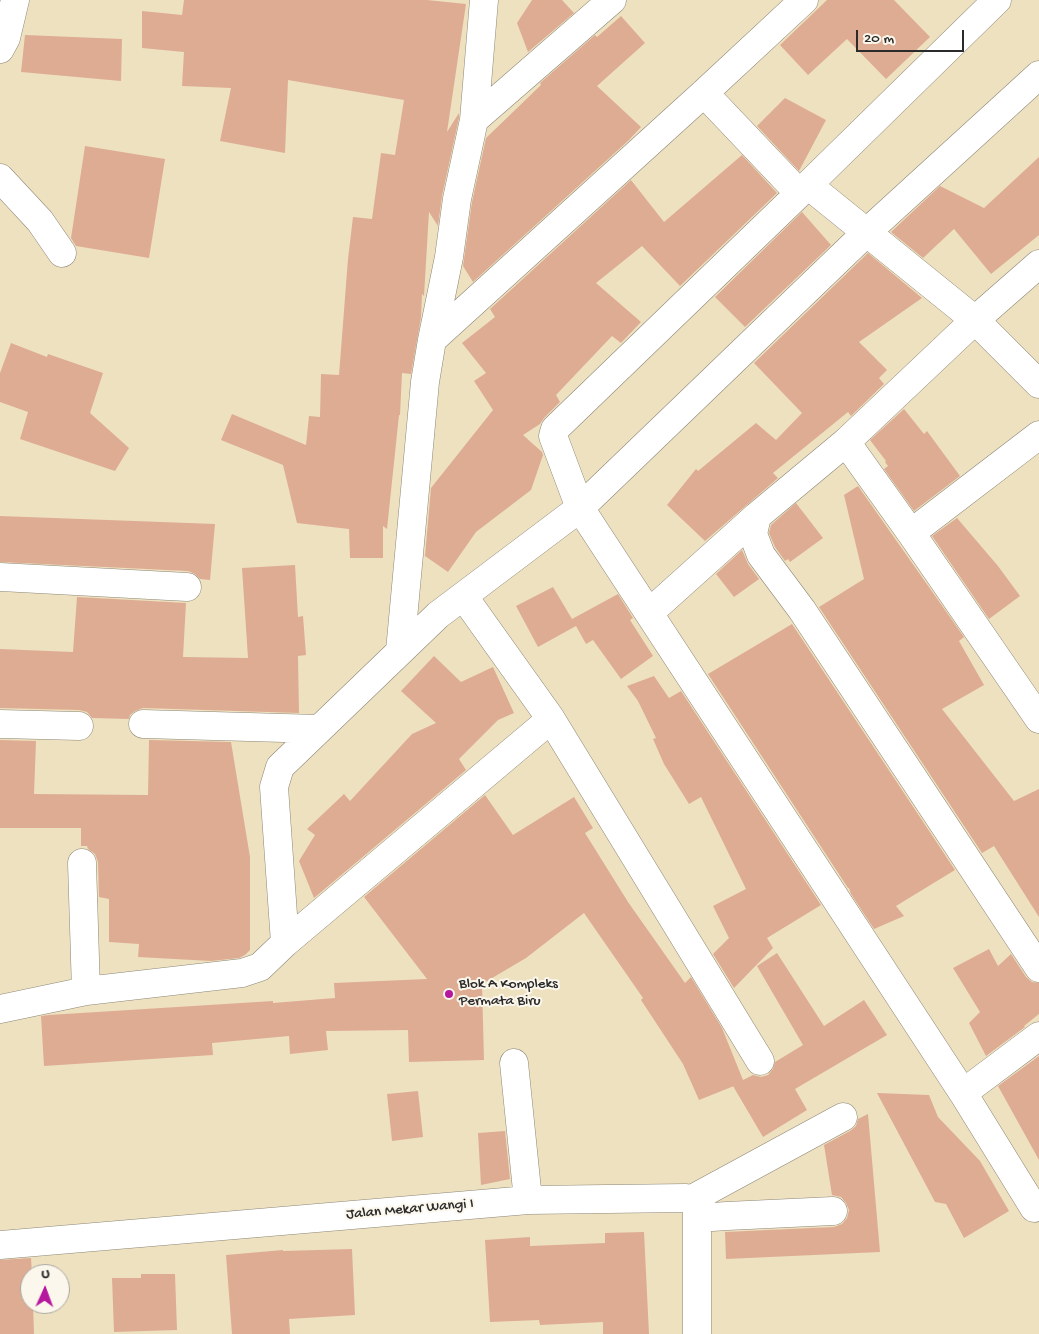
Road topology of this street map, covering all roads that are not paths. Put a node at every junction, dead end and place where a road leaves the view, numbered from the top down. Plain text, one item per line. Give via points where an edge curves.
1 (15, 0) edge
2 (484, 0) edge
3 (612, 0) edge
4 (804, 0) edge
5 (997, 0) edge
6 (0, 49) edge
7 (1039, 75) edge
8 (704, 93) junction
9 (474, 120) junction
10 (0, 178) edge
11 (804, 189) junction
12 (867, 232) junction
13 (62, 253) dead end
14 (1039, 264) edge
15 (975, 320) junction
16 (432, 340) junction
17 (1039, 384) edge
18 (1039, 435) edge
19 (846, 442) junction
20 (580, 508) junction
21 (757, 516) junction
22 (911, 533) junction
23 (0, 577) edge
24 (187, 587) dead end
25 (464, 597) junction
26 (649, 614) junction
27 (400, 651) junction
28 (551, 719) junction
29 (1039, 719) edge
30 (0, 724) edge
31 (143, 724) dead end
32 (79, 726) dead end
33 (319, 729) junction
34 (82, 863) dead end
35 (286, 943) junction
36 (1039, 968) edge
37 (86, 991) junction
38 (0, 1009) edge
39 (1039, 1036) edge
40 (760, 1061) dead end
41 (514, 1064) dead end
42 (963, 1094) junction
43 (843, 1117) dead end
44 (528, 1200) junction
45 (1034, 1208) dead end
46 (694, 1209) junction
47 (833, 1211) dead end
48 (0, 1244) edge
49 (697, 1331) edge

1 - 6 street via 6,38
2 - 9 street
3 - 9 street
4 - 8 street
5 - 11 street
7 - 12 street
8 - 11 street
8 - 16 street
9 - 16 street
10 - 13 street via 40,221
11 - 12 street
11 - 20 street via 555,429 553,436
12 - 15 street
12 - 20 street
14 - 15 street
15 - 17 street
15 - 19 street
16 - 27 street via 425,382
18 - 22 street
19 - 21 street
19 - 22 street
20 - 25 street
20 - 26 street
21 - 26 street
21 - 36 street via 753,534 761,555 802,610
22 - 29 street
23 - 24 street
25 - 27 street via 438,615
25 - 28 street
26 - 42 street
27 - 33 street
28 - 35 street
28 - 40 street
30 - 32 street
31 - 33 street
33 - 35 street via 280,767 274,787
34 - 37 street
35 - 37 street via 260,967 242,973
37 - 38 street
39 - 42 street
41 - 44 street
42 - 45 street
43 - 46 street
44 - 46 street, Jalan Mekar Wangi I via 686,1198
44 - 48 street, Jalan Mekar Wangi I
46 - 47 street, Jalan Mekar Wangi I via 727,1216
46 - 49 street

